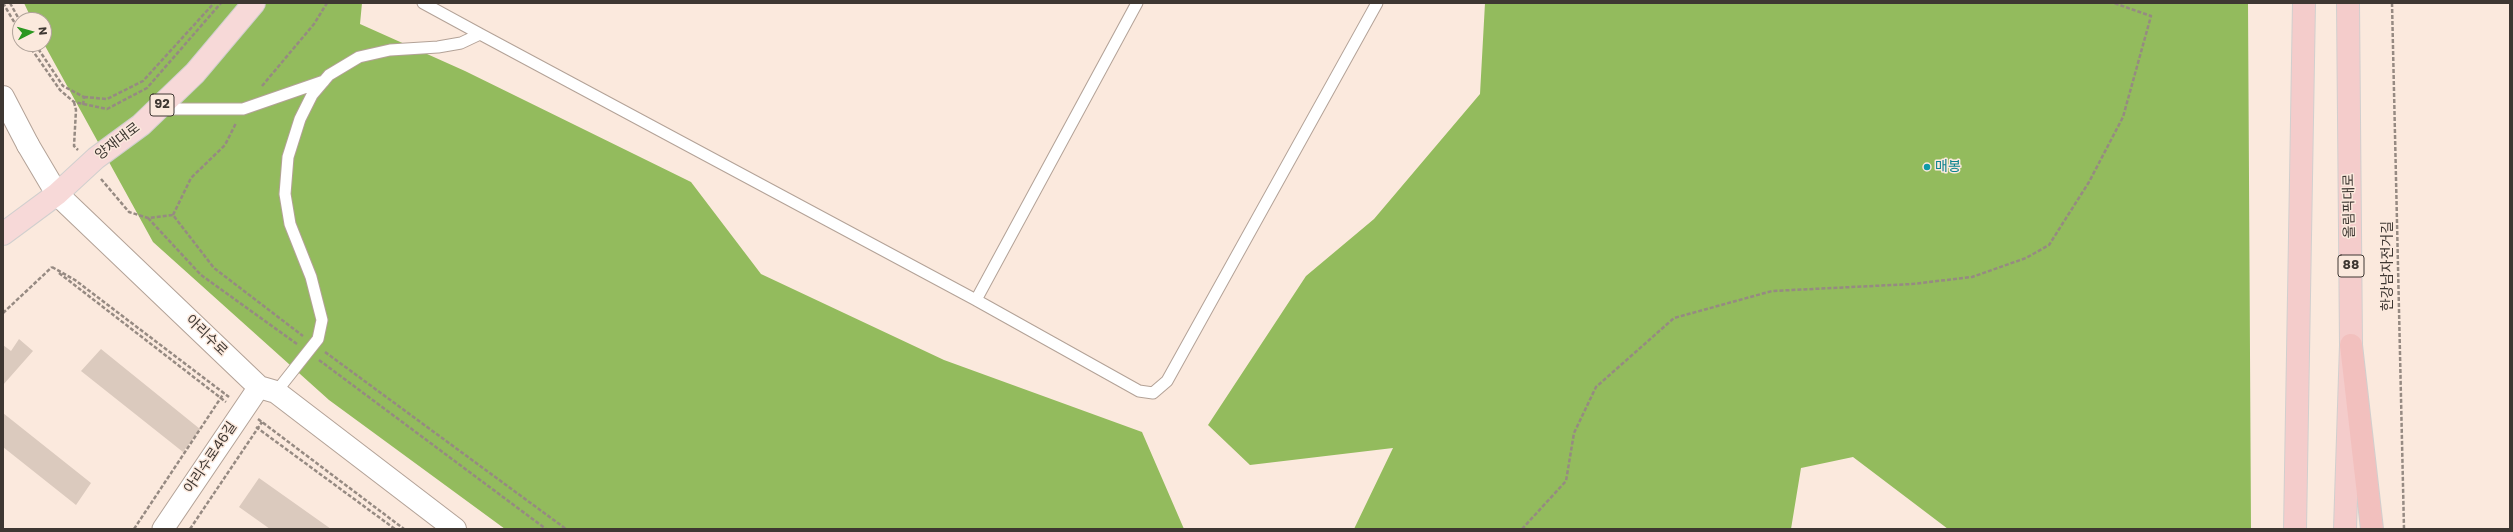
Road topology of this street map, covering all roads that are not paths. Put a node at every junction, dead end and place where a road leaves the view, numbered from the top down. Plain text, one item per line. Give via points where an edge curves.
1 (254, 3) edge
2 (424, 3) edge
3 (1137, 3) edge
4 (1377, 3) edge
5 (2304, 3) edge
6 (2348, 3) edge
7 (480, 34) junction
8 (324, 81) junction
9 (3, 97) edge
10 (158, 109) junction
11 (57, 194) junction
12 (3, 234) edge
13 (976, 300) junction
14 (2351, 345) junction
15 (268, 389) junction
16 (163, 529) edge
17 (455, 529) edge
18 (2295, 529) edge
19 (2345, 529) edge
20 (2372, 529) edge

1 - 10 main road, 양재대로 / 92 via 195,73
2 - 7 lane
3 - 13 lane
4 - 13 lane via 1167,381 1153,393 1139,391
5 - 18 highway
6 - 14 highway, 올림픽대로 / 88
7 - 8 lane via 461,43 438,48 390,50 359,57 329,75
7 - 13 lane
8 - 10 lane via 243,109
8 - 15 lane via 312,95 300,119 288,157 285,194 290,224 311,277 322,320 318,339 312,348
9 - 11 main road, 아리수로
10 - 11 main road, 양재대로 / 92 via 141,126 96,158
11 - 12 main road, 양재대로 / 92
11 - 15 main road, 아리수로
14 - 19 highway, 올림픽대로 / 88
14 - 20 highway
15 - 16 street, 아리수로46길 via 241,414
15 - 17 main road, 아리수로

